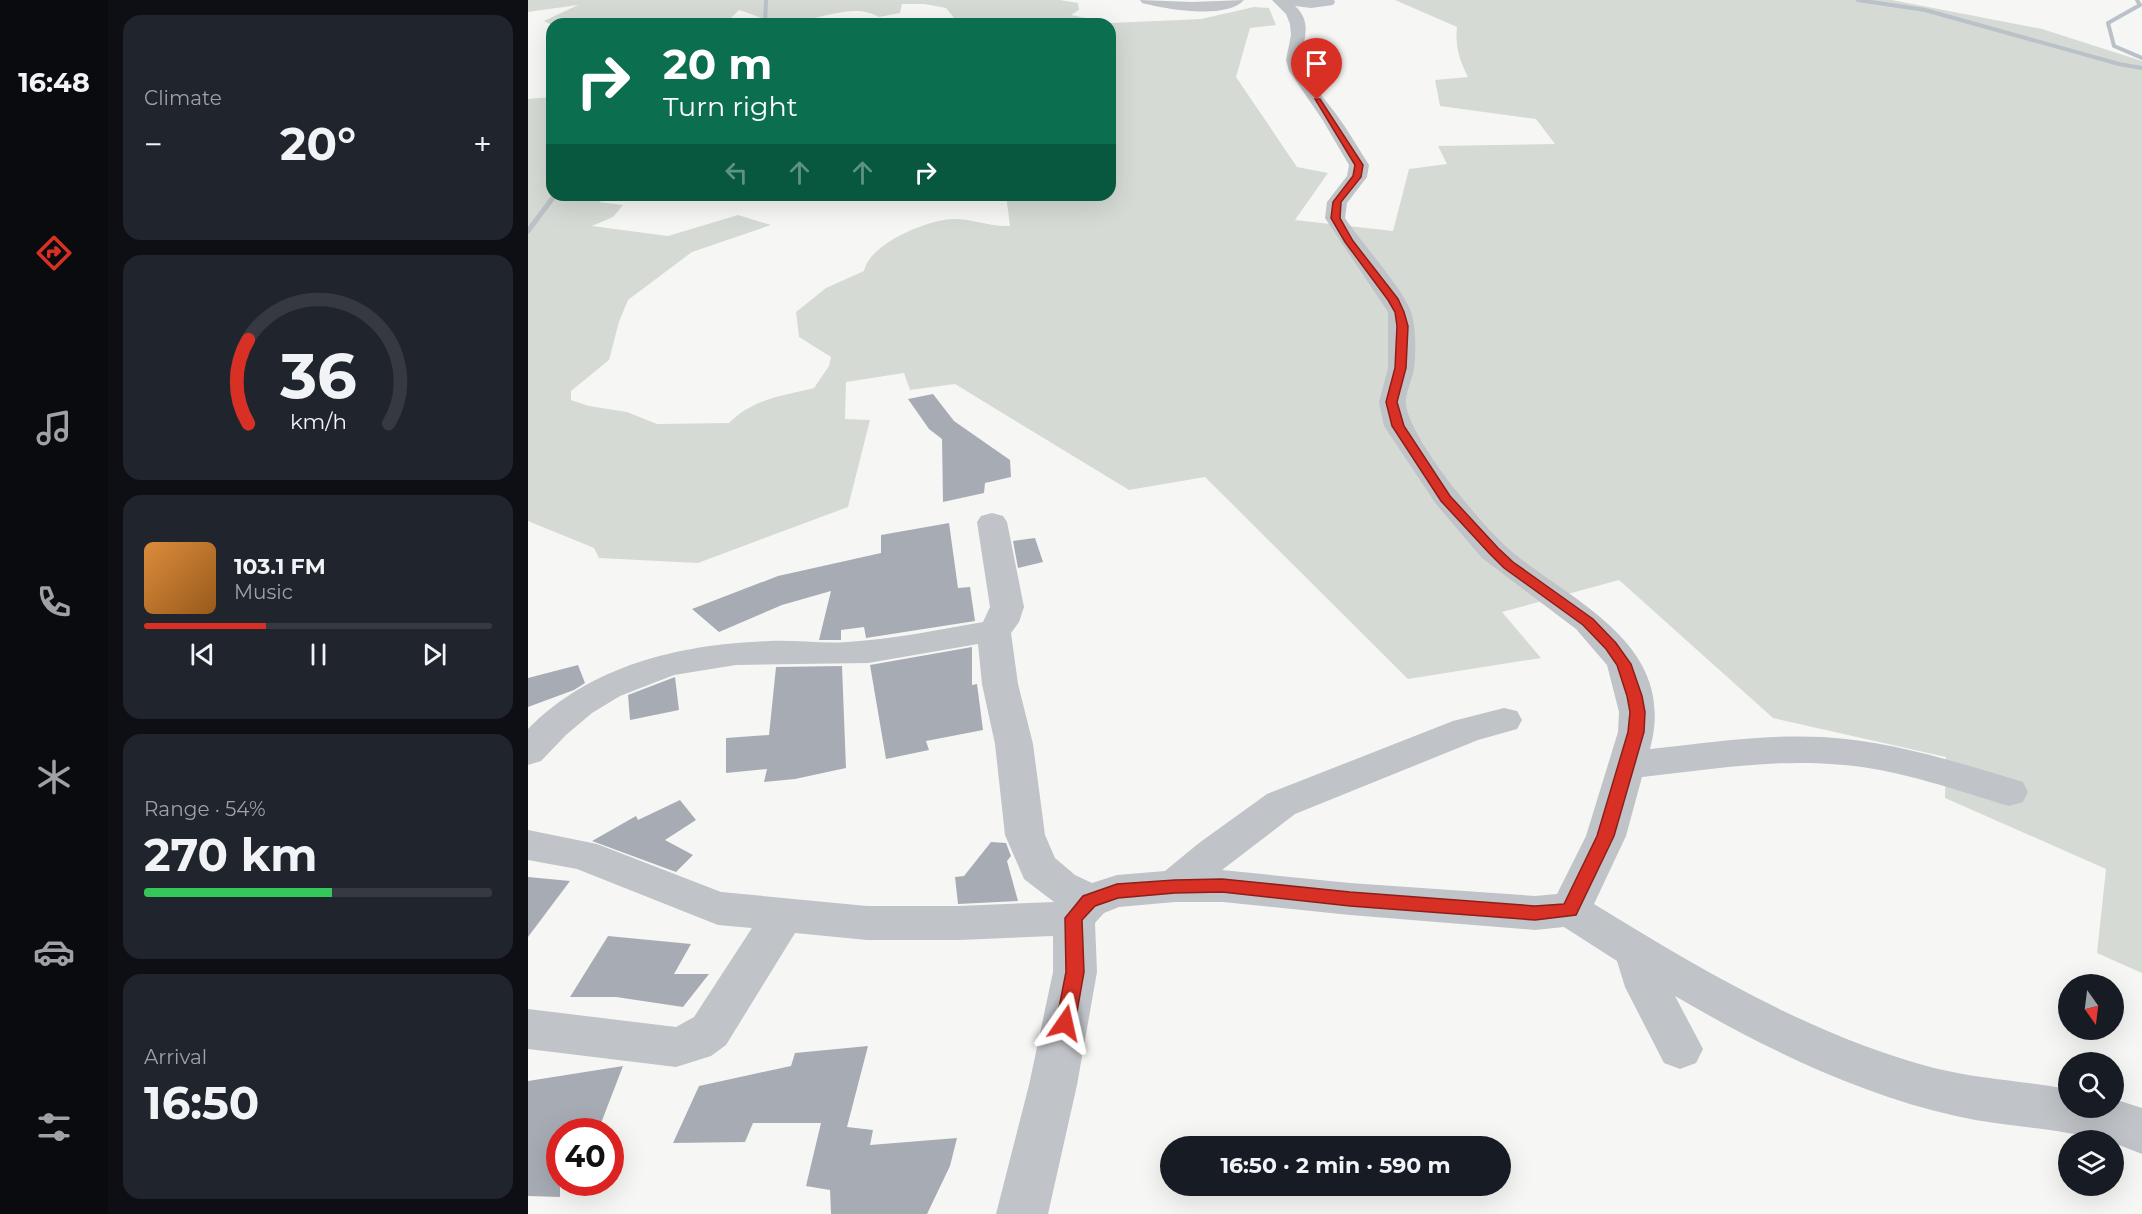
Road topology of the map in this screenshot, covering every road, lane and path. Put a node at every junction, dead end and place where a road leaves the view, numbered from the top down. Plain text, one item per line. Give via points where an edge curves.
1 (1147, 0) edge
2 (1237, 0) edge
3 (1280, 0) edge
4 (1328, 2) dead end
5 (992, 522) dead end
6 (994, 631) junction
7 (1504, 720) dead end
8 (528, 752) edge
9 (1626, 765) junction
10 (2009, 792) dead end
11 (528, 845) edge
12 (1175, 886) junction
13 (1081, 909) junction
14 (1570, 910) junction
15 (784, 915) junction
16 (1636, 952) junction
17 (528, 1029) edge
18 (1680, 1049) dead end
19 (2142, 1131) edge
20 (1023, 1214) edge

1 - 2 street via 1196,5
3 - 4 street
3 - 9 street via 1293,12 1298,24 1294,60 1297,71 1359,165 1357,177 1337,202 1335,218 1400,312 1401,368 1392,402 1398,426 1446,498 1493,551 1588,622 1624,664 1637,712 1636,732
5 - 6 street via 1007,607
6 - 8 street via 849,653 742,653 664,666 594,694 569,711
6 - 13 street via 1025,835 1039,868
7 - 12 street via 1466,730 1281,804
9 - 10 street via 1755,752 1852,752 1910,763
9 - 14 street via 1605,836
11 - 15 street via 583,855 718,908
12 - 13 street via 1117,891
12 - 14 street via 1222,886 1535,913
13 - 15 street via 959,923 867,923
13 - 20 street via 1075,972
14 - 16 street
15 - 17 street via 710,1031 695,1042 676,1047
16 - 18 street via 1647,987
16 - 19 street via 1836,1056 1934,1089 2081,1112

